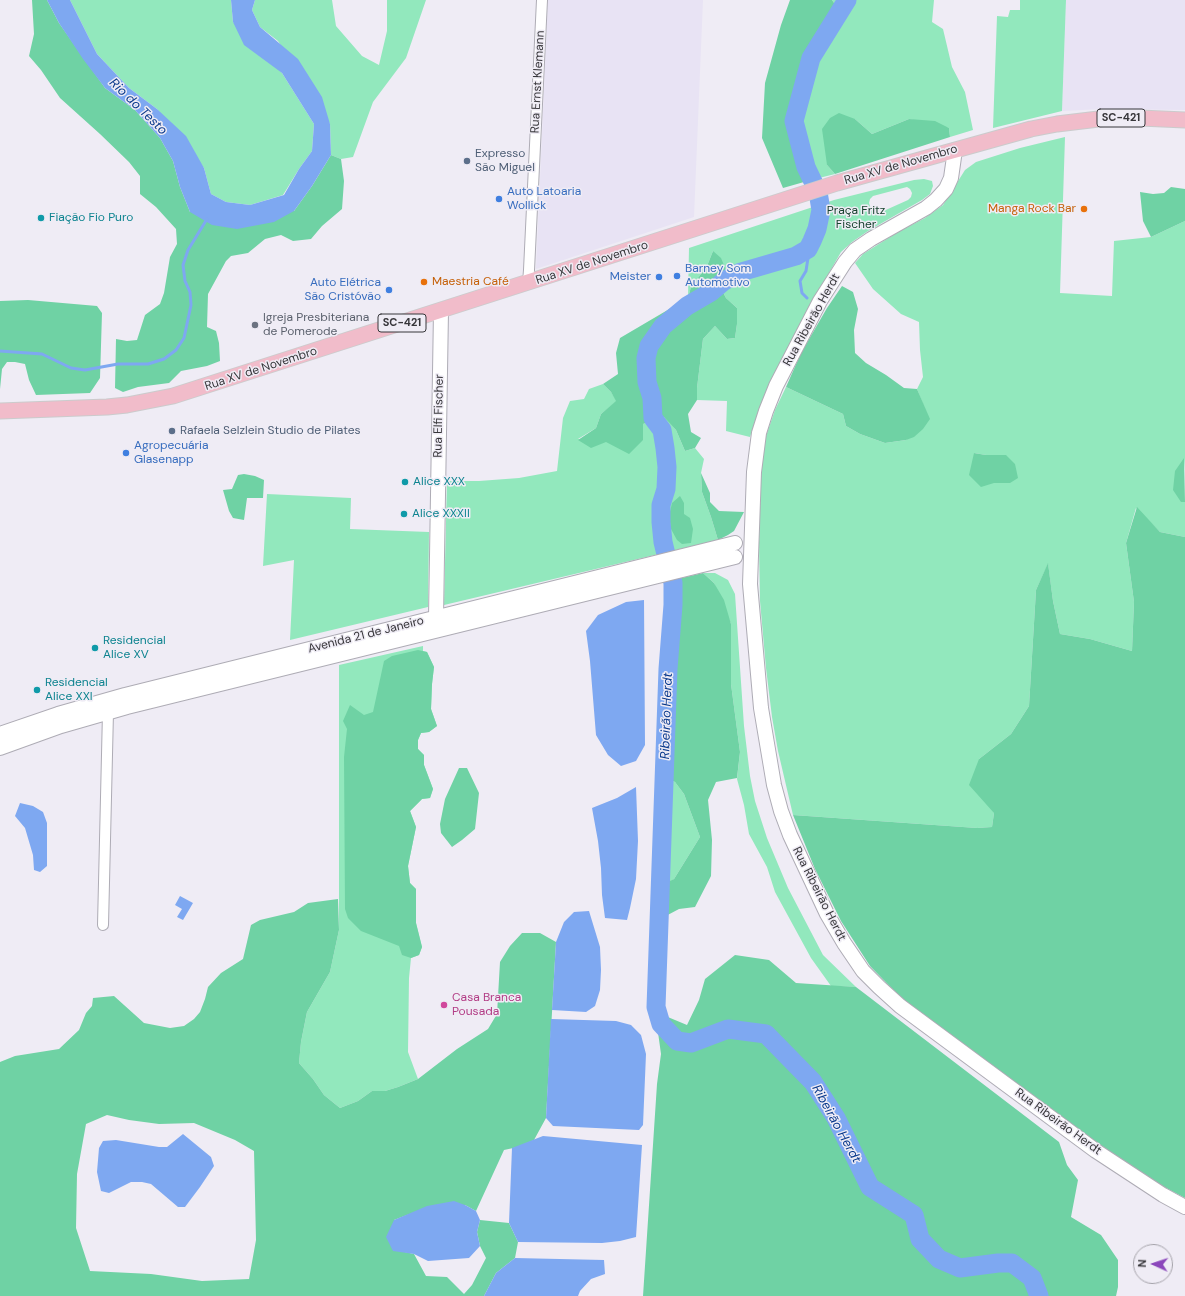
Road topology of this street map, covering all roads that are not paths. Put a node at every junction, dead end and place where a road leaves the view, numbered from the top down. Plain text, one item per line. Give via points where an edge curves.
1 (542, 0) edge
2 (1185, 120) edge
3 (955, 150) junction
4 (528, 283) junction
5 (441, 311) junction
6 (0, 411) edge
7 (751, 516) junction
8 (736, 542) junction
9 (751, 551) junction
10 (736, 558) junction
11 (682, 563) junction
12 (660, 569) junction
13 (750, 584) junction
14 (436, 617) junction
15 (108, 712) junction
16 (0, 734) edge
17 (0, 748) edge
18 (103, 925) dead end
19 (1185, 1207) edge

1 - 4 street, Rua Ernst Klemann
2 - 3 main road, Rua XV de Novembro / SC-421 via 1081,120 1031,129
3 - 4 main road, Rua XV de Novembro / SC-421 via 837,183
3 - 7 main road, Rua Ribeirão Herdt via 946,189 926,208 855,250 820,301 776,386 759,432 755,452
4 - 5 main road, Rua XV de Novembro / SC-421
5 - 6 main road, Rua XV de Novembro / SC-421 via 151,402 107,407
5 - 14 main road, Rua Elfi Fischer
7 - 8 main road, Rua Ribeirão Herdt via 745,532
7 - 9 main road, Rua Ribeirão Herdt
8 - 9 main road via 747,542
8 - 10 main road via 732,552
8 - 11 main road, Avenida 21 de Janeiro
9 - 10 main road, Avenida 21 de Janeiro via 746,559
9 - 13 main road, Rua Ribeirão Herdt
10 - 11 main road, Avenida 21 de Janeiro
10 - 13 main road, Rua Ribeirão Herdt via 742,564
11 - 12 main road, Avenida 21 de Janeiro
12 - 14 main road, Avenida 21 de Janeiro
12 - 15 main road, Avenida 21 de Janeiro
13 - 19 main road, Rua Ribeirão Herdt via 761,708 781,811 827,914 863,971 900,1006 1096,1151
14 - 16 main road, Avenida 21 de Janeiro via 110,699
15 - 17 main road, Avenida 21 de Janeiro
15 - 18 street

